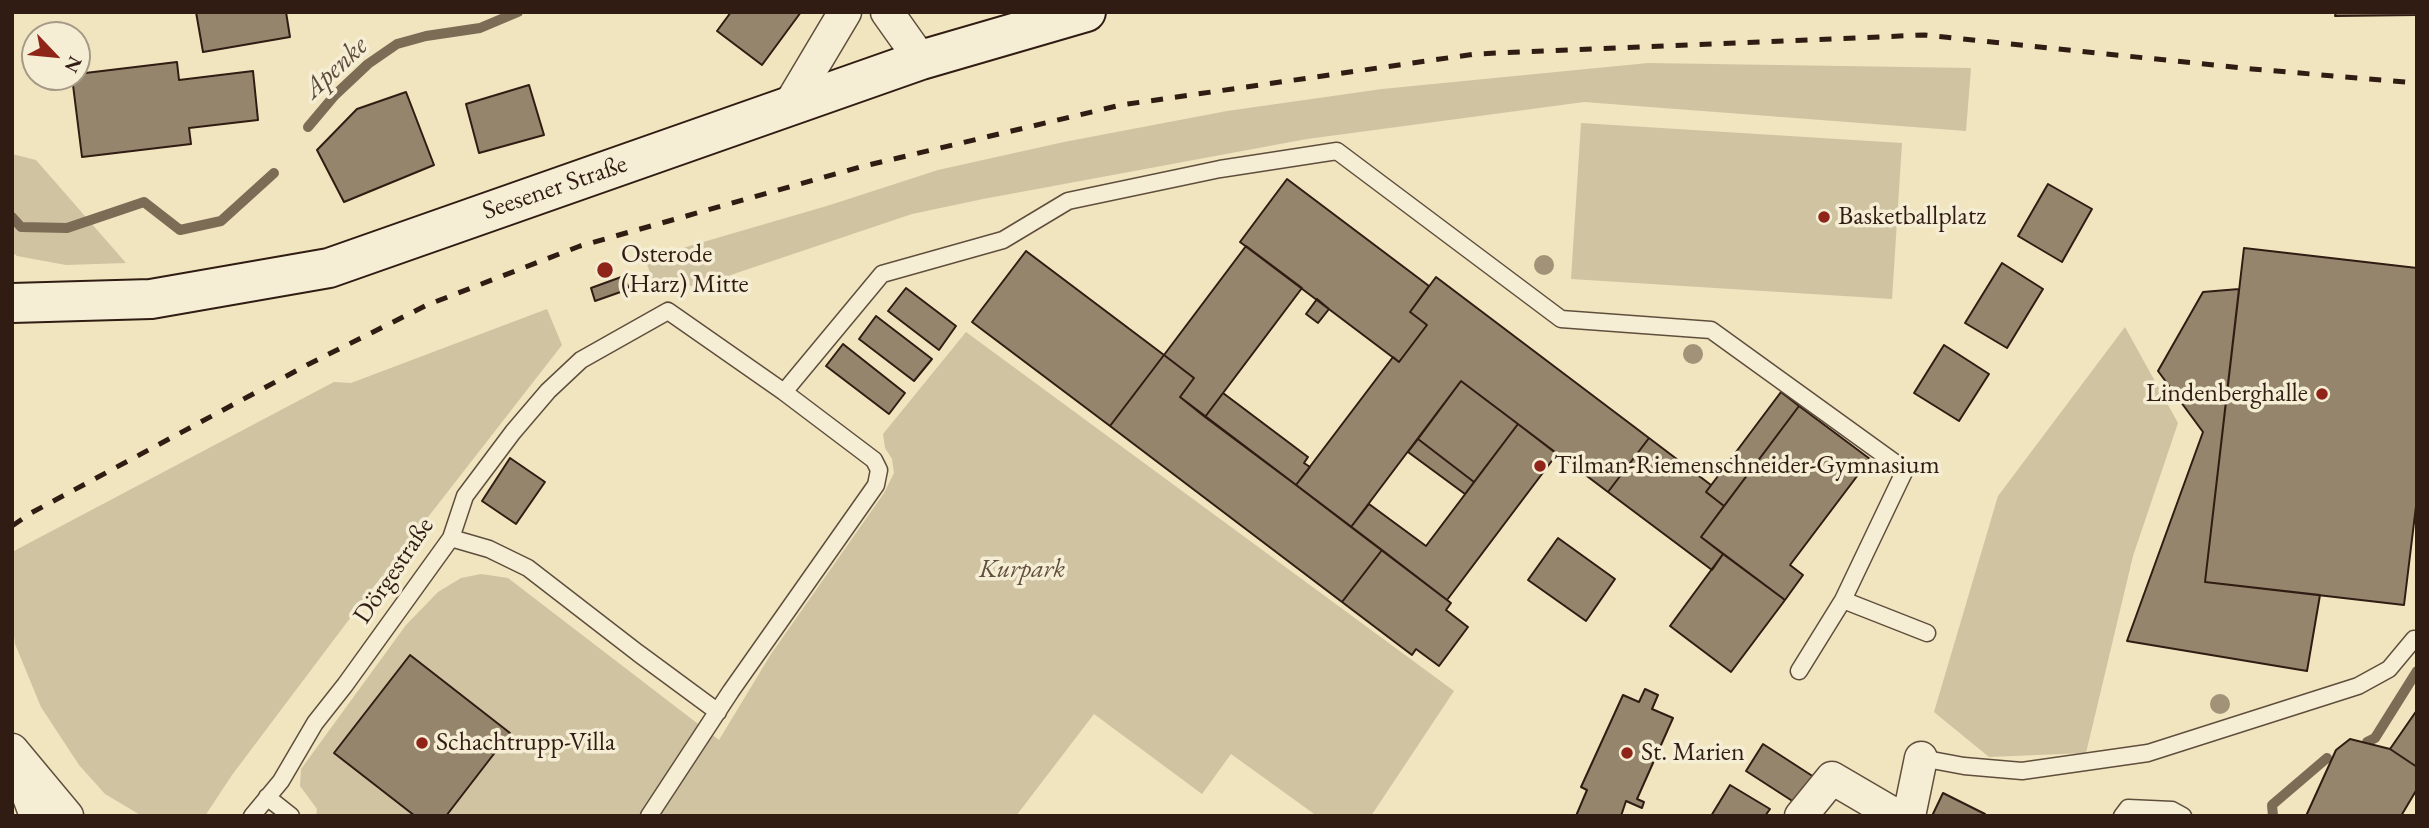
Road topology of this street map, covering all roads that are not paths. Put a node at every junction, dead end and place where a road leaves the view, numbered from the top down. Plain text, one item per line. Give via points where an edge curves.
1 (845, 12) edge
2 (887, 12) edge
3 (1086, 12) edge
4 (921, 60) junction
5 (789, 106) junction
6 (12, 303) edge
7 (784, 392) junction
8 (451, 538) junction
9 (1843, 600) junction
10 (1927, 633) dead end
11 (2414, 639) dead end
12 (1799, 671) dead end
13 (719, 712) junction
14 (12, 751) edge
15 (1921, 758) joint
16 (267, 797) junction
17 (36, 816) edge
18 (67, 816) edge
19 (252, 816) edge
20 (291, 816) edge
21 (649, 816) edge
22 (1801, 816) edge
23 (1897, 816) edge
24 (1909, 816) edge
25 (2122, 816) edge
26 (2183, 816) edge

1 - 5 street
2 - 4 street
3 - 4 street, Seesener Straße
4 - 5 street, Seesener Straße
5 - 6 street, Seesener Straße via 329,268 151,299
7 - 8 lane, Dörgestraße via 668,311 581,360 548,391 465,496
7 - 9 lane via 882,274 1003,240 1068,201 1220,169 1337,151 1561,319 1711,330 1905,470
7 - 13 lane via 874,460 879,470 876,485
8 - 13 lane via 489,549 528,568
8 - 16 lane, Dörgestraße via 315,723
9 - 10 lane
9 - 12 lane
11 - 15 lane via 2389,669 2358,686 2148,753 2022,771
13 - 21 lane
14 - 17 street
14 - 18 street
15 - 24 street
16 - 19 lane, Dörgestraße
16 - 20 lane
22 - 23 street via 1832,778
25 - 26 lane via 2128,808 2172,810

